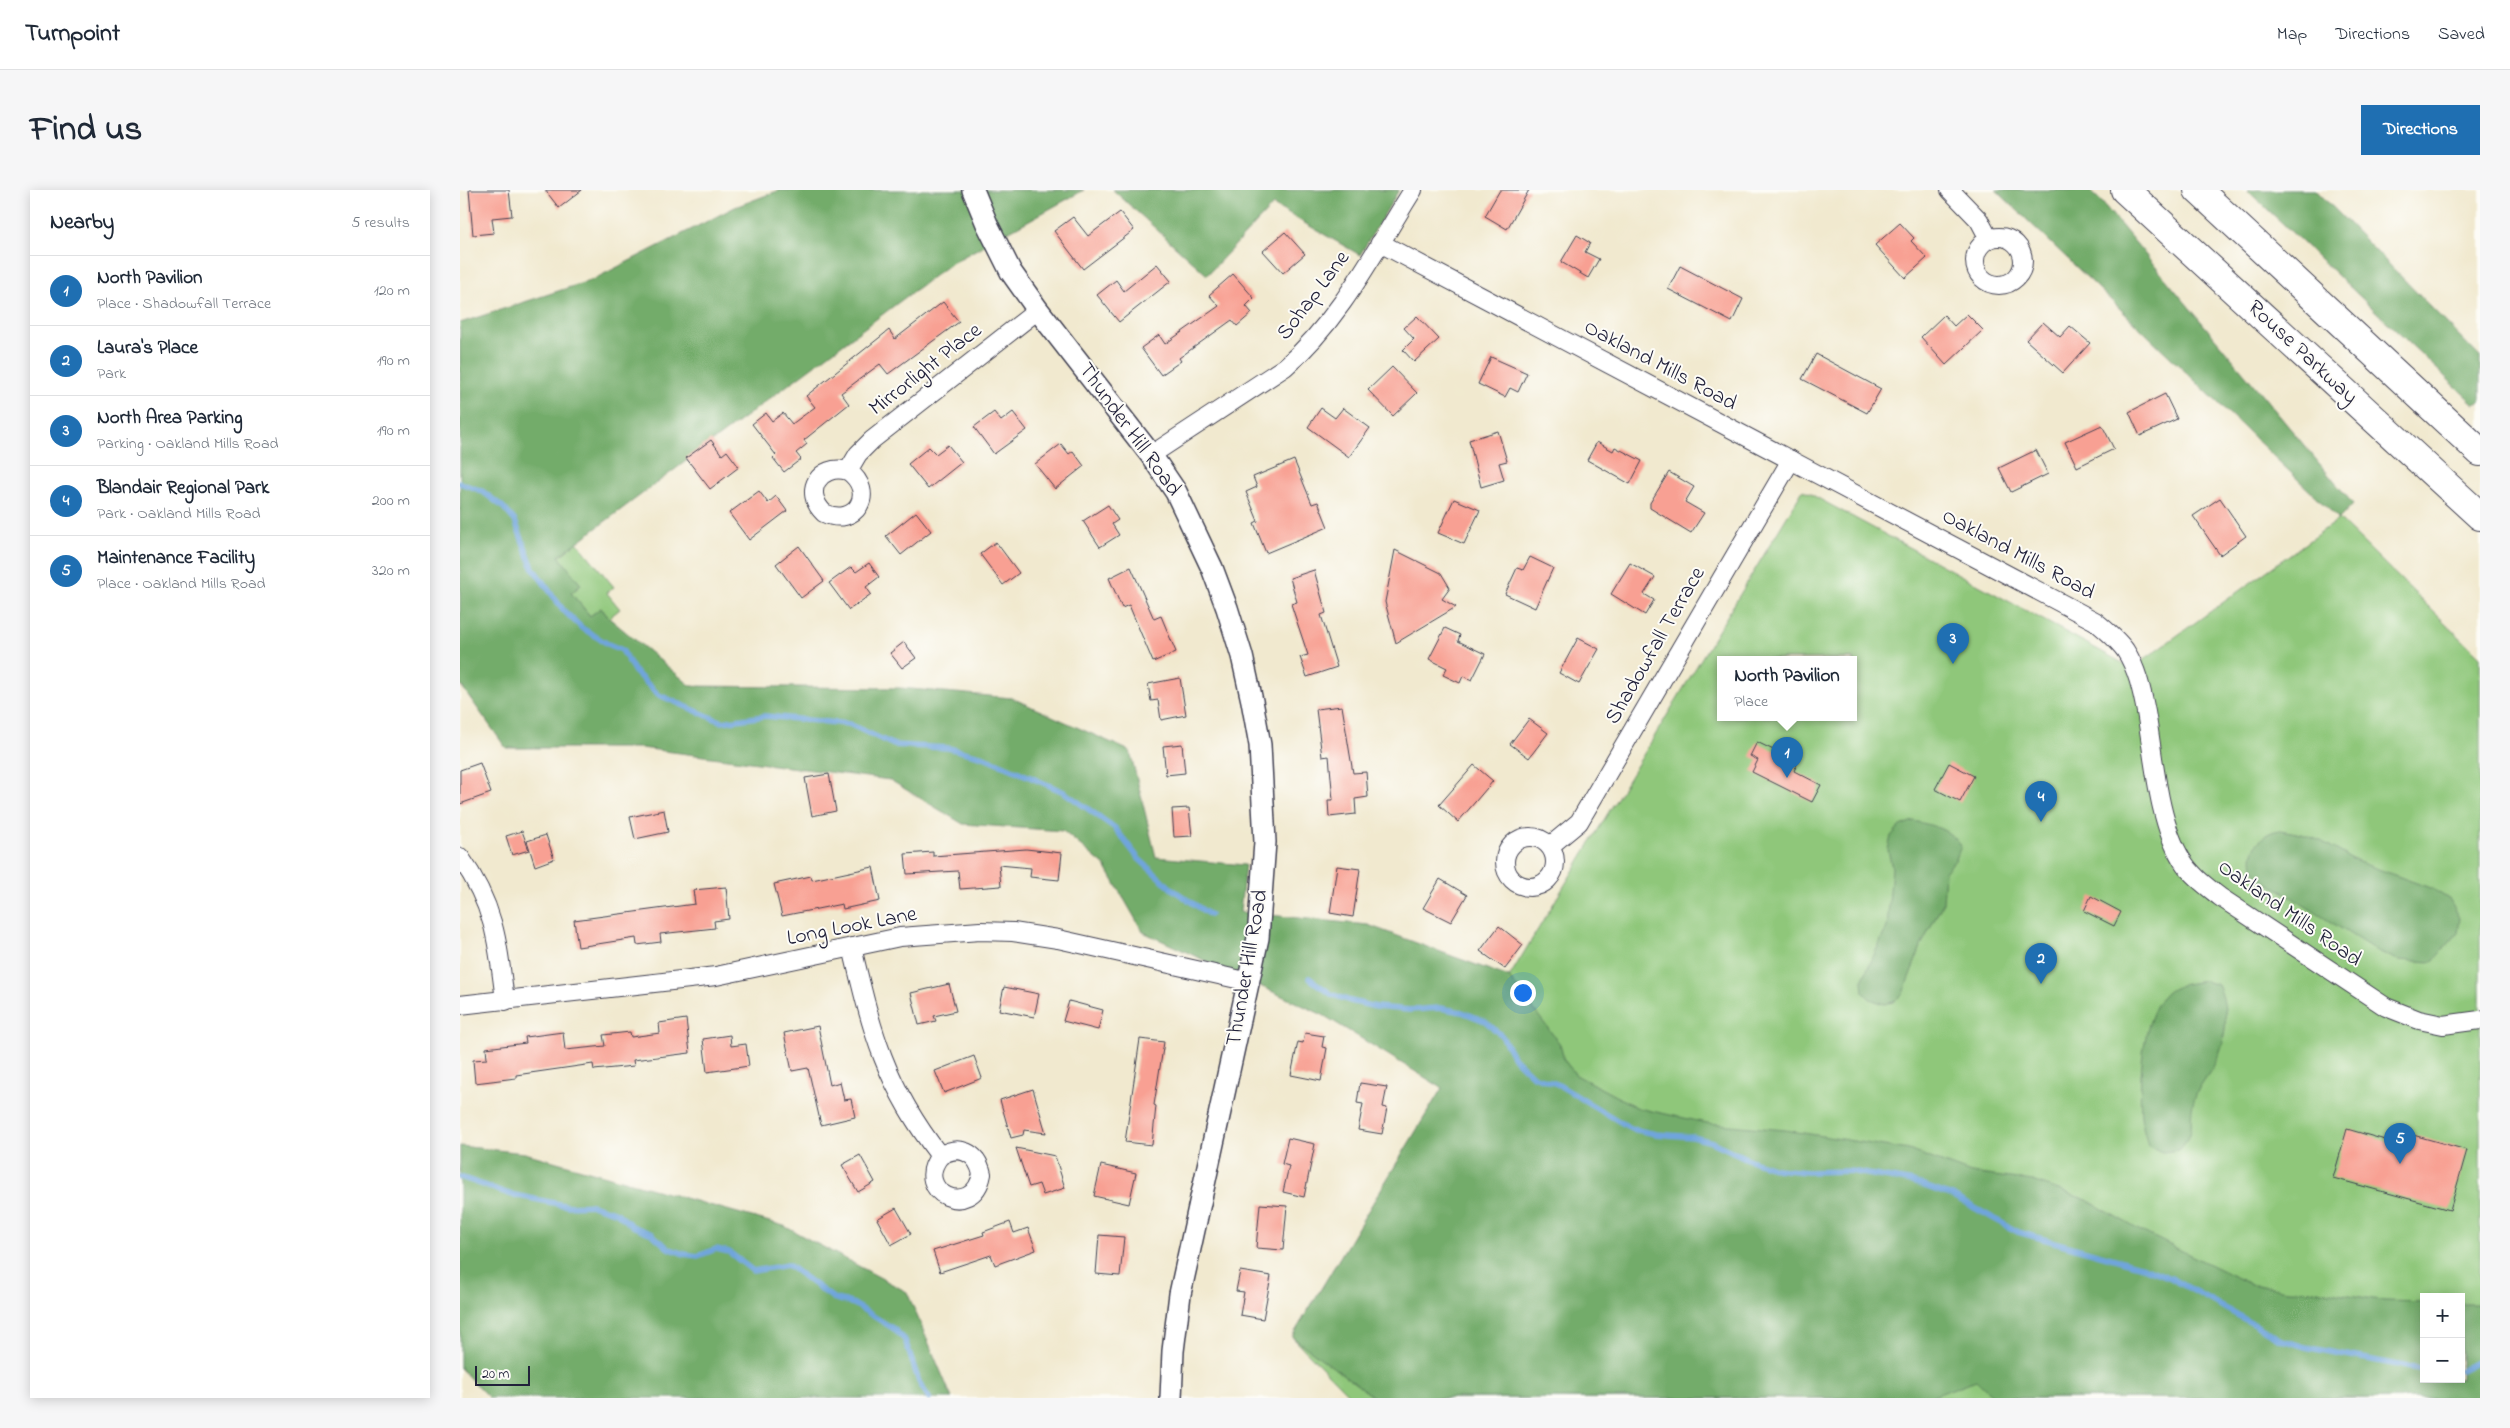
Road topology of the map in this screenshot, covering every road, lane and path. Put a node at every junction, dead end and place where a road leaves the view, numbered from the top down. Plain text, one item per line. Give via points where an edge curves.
1 (973, 190) edge
2 (1413, 190) edge
3 (1950, 190) edge
4 (2125, 190) edge
5 (2198, 190) edge
6 (1989, 239) dead end
7 (1380, 243) junction
8 (1038, 310) junction
9 (2480, 452) edge
10 (1151, 455) junction
11 (1791, 460) junction
12 (848, 471) dead end
13 (2480, 516) edge
14 (1550, 846) dead end
15 (460, 857) edge
16 (852, 947) junction
17 (1250, 982) junction
18 (505, 1000) junction
19 (460, 1005) edge
20 (2480, 1020) edge
21 (940, 1156) dead end
22 (1171, 1398) edge

1 - 8 street, Thunder Hill Road via 1011,272
2 - 7 street, Sohap Lane
3 - 6 street via 1980,220
4 - 13 main road, Rouse Parkway
5 - 9 main road
7 - 10 street, Sohap Lane via 1304,351 1285,367
7 - 11 street, Oakland Mills Road
8 - 10 street, Thunder Hill Road
8 - 12 street, Mirrorlight Place via 872,440
10 - 17 street, Thunder Hill Road via 1176,492 1212,568 1239,646 1252,701 1260,745 1265,842 1258,938
11 - 14 street, Shadowfall Terrace via 1579,822
11 - 20 street, Oakland Mills Road via 2066,605 2095,621 2111,635 2135,670 2171,840 2182,861 2206,886 2386,1008 2443,1025
15 - 18 street via 489,906 496,932
16 - 17 street, Long Look Lane via 900,937 1013,932
16 - 18 street, Long Look Lane via 716,976
16 - 21 street via 869,1021 888,1073 905,1108
17 - 22 street, Thunder Hill Road via 1180,1294
18 - 19 street, Long Look Lane

